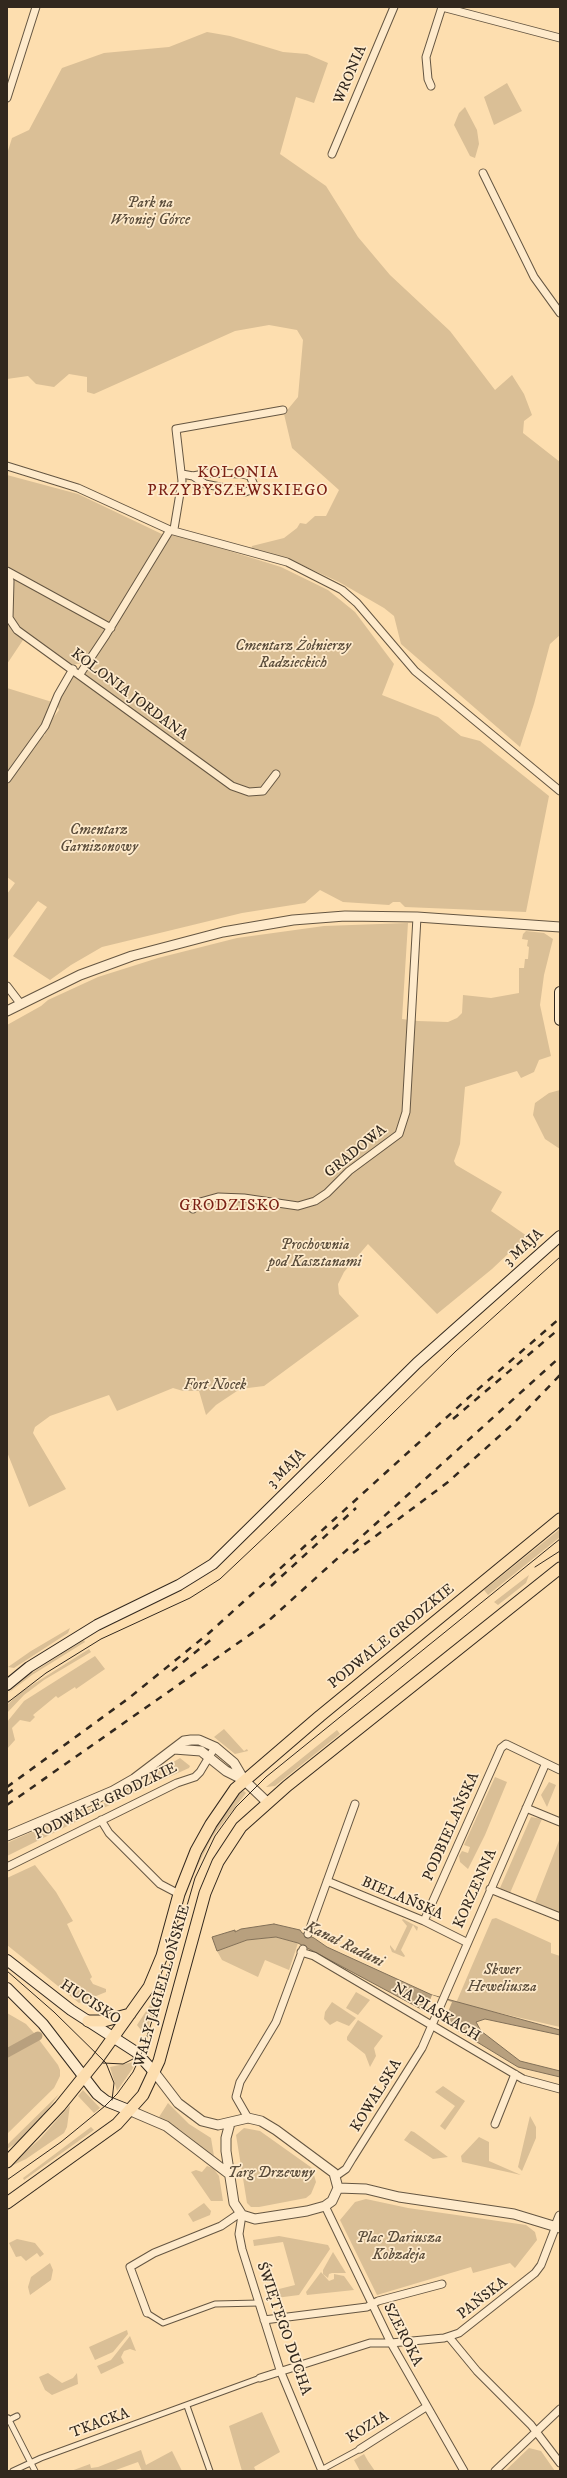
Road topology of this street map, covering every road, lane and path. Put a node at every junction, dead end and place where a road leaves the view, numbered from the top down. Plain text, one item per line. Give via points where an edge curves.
1 (36, 7) edge
2 (394, 7) edge
3 (442, 7) edge
4 (560, 38) edge
5 (431, 86) dead end
6 (7, 98) edge
7 (332, 154) dead end
8 (483, 173) dead end
9 (560, 313) edge
10 (283, 410) dead end
11 (7, 466) edge
12 (182, 474) junction
13 (193, 476) junction
14 (172, 530) junction
15 (7, 571) edge
16 (111, 628) junction
17 (73, 669) junction
18 (80, 674) junction
19 (276, 774) dead end
20 (7, 779) edge
21 (560, 791) edge
22 (417, 917) junction
23 (560, 927) edge
24 (7, 986) edge
25 (560, 992) edge
26 (20, 1003) junction
27 (7, 1011) edge
28 (560, 1020) edge
29 (193, 1209) dead end
30 (560, 1236) edge
31 (560, 1519) edge
32 (560, 1568) edge
33 (7, 1685) edge
34 (215, 1747) junction
35 (174, 1749) junction
36 (208, 1755) junction
37 (545, 1764) junction
38 (560, 1770) edge
39 (244, 1780) junction
40 (267, 1802) junction
41 (355, 1804) dead end
42 (526, 1808) junction
43 (101, 1820) junction
44 (560, 1822) edge
45 (7, 1836) edge
46 (7, 1867) edge
47 (327, 1882) junction
48 (490, 1889) junction
49 (179, 1894) junction
50 (560, 1917) edge
51 (424, 1921) junction
52 (308, 1934) dead end
53 (466, 1942) junction
54 (7, 1960) edge
55 (7, 1988) edge
56 (130, 2014) junction
57 (88, 2020) junction
58 (432, 2025) junction
59 (114, 2036) junction
60 (155, 2073) junction
61 (515, 2074) junction
62 (84, 2077) junction
63 (560, 2089) edge
64 (131, 2110) junction
65 (248, 2118) junction
66 (230, 2123) junction
67 (495, 2124) dead end
68 (7, 2162) edge
69 (229, 2174) junction
70 (336, 2176) junction
71 (338, 2188) junction
72 (7, 2203) edge
73 (324, 2206) junction
74 (241, 2214) junction
75 (560, 2216) edge
76 (558, 2227) edge
77 (442, 2284) dead end
78 (259, 2303) junction
79 (372, 2305) junction
80 (147, 2313) joint
81 (264, 2320) junction
82 (449, 2337) junction
83 (391, 2344) junction
84 (280, 2370) junction
85 (260, 2378) joint
86 (187, 2406) junction
87 (426, 2407) junction
88 (560, 2409) edge
89 (17, 2416) dead end
90 (8, 2419) edge
91 (537, 2432) junction
92 (360, 2449) joint
93 (31, 2462) junction
94 (560, 2463) edge
95 (322, 2470) edge
96 (13, 2471) edge
97 (36, 2471) edge
98 (210, 2471) edge
99 (464, 2471) edge
100 (495, 2471) edge

1 - 6 street
2 - 7 street, WRONIA
3 - 4 street
3 - 5 street via 426,57
8 - 9 street via 534,277
10 - 12 street via 176,429
11 - 14 street via 78,488
12 - 13 street
12 - 14 street
13 - 13 street via 206,484 245,492 251,490 254,485 250,476 242,474 209,473
14 - 16 street
14 - 21 street via 287,562 347,593 415,671
15 - 16 street, KOLONIA JORDANA
15 - 17 street, KOLONIA JORDANA via 10,581 9,618 12,625
16 - 18 street
17 - 18 street, KOLONIA JORDANA
17 - 20 street via 45,726
18 - 19 street, KOLONIA JORDANA via 232,786 249,792 263,791
22 - 23 street
22 - 26 street via 345,916 293,920 223,932 106,964
22 - 29 street, GRADOWA via 406,1112 399,1134 349,1171 315,1201 298,1206 244,1198 218,1198 200,1202
24 - 26 street
25 - 28 main road
26 - 27 street
30 - 33 main road, 3 MAJA via 417,1363 213,1564 180,1585 91,1628 29,1667
31 - 39 main road, PODWALE GRODZKIE
32 - 40 main road
34 - 35 street via 200,1740 191,1740 184,1741
34 - 36 street, PODWALE GRODZKIE
34 - 39 street via 234,1763
35 - 36 street via 190,1749
35 - 45 street via 134,1779 113,1790
36 - 39 street via 226,1771
36 - 43 street, PODWALE GRODZKIE via 200,1772 194,1777
37 - 38 street
37 - 42 street, KORZENNA
37 - 51 street, PODBIELAŃSKA via 506,1744 501,1748
39 - 40 street
39 - 49 main road, WAŁY JAGIELLOŃSKIE via 226,1800 203,1836
40 - 60 main road, WAŁY JAGIELLOŃSKIE via 233,1837 212,1874
41 - 47 street
42 - 44 street
42 - 48 street, KORZENNA
43 - 46 street, PODWALE GRODZKIE
43 - 49 street via 109,1833 160,1884
47 - 51 street, BIELAŃSKA
47 - 52 street
48 - 50 street
48 - 53 street, KORZENNA
49 - 56 main road, WAŁY JAGIELLOŃSKIE via 157,1972
51 - 53 street, BIELAŃSKA
53 - 58 street, KORZENNA
54 - 57 main road, HUCISKO via 60,2002
55 - 62 main road via 43,2024
56 - 57 main road via 104,2021
56 - 59 main road, WAŁY JAGIELLOŃSKIE
57 - 59 main road, HUCISKO
58 - 61 street, NA PIASKACH
58 - 65 street, NA PIASKACH via 302,1950 276,2022 240,2082 236,2097
58 - 70 street, KOWALSKA via 412,2066 346,2169
59 - 60 main road, HUCISKO via 136,2052
59 - 62 main road, WAŁY JAGIELLOŃSKIE
60 - 64 main road, WAŁY JAGIELLOŃSKIE
60 - 66 street via 178,2103 196,2118 212,2124
61 - 63 street, NA PIASKACH
61 - 67 street
62 - 64 main road via 102,2099
62 - 68 main road, WAŁY JAGIELLOŃSKIE via 52,2116
64 - 69 street via 171,2129
64 - 72 main road, WAŁY JAGIELLOŃSKIE via 117,2124
65 - 66 street
65 - 70 street via 261,2121 276,2130
66 - 69 street via 226,2138
69 - 74 street via 234,2204
70 - 71 street
71 - 73 street via 332,2201
71 - 76 street via 366,2189 399,2198 514,2214
73 - 74 street via 255,2219
73 - 79 street, SZEROKA
74 - 78 street, ŚWIĘTEGO DUCHA via 239,2234 242,2249
74 - 80 street via 221,2226 154,2252 130,2267
75 - 76 street
76 - 82 street, PAŃSKA via 535,2273 470,2326
77 - 79 street
78 - 80 street via 215,2304 163,2323
78 - 81 street, ŚWIĘTEGO DUCHA
79 - 81 street
79 - 83 street, SZEROKA
81 - 84 street, ŚWIĘTEGO DUCHA
82 - 83 street, PAŃSKA
82 - 91 street via 477,2371
83 - 84 street, PAŃSKA via 370,2343
83 - 87 street, SZEROKA
84 - 85 street, PAŃSKA
84 - 95 street, ŚWIĘTEGO DUCHA
85 - 86 street, TKACKA
86 - 93 street, TKACKA
86 - 98 street
87 - 92 street, KOZIA
87 - 99 street, SZEROKA
88 - 91 street
89 - 90 street
90 - 93 street
91 - 94 street
91 - 100 street
92 - 95 street, KOZIA
93 - 96 street, TKACKA
93 - 97 street

